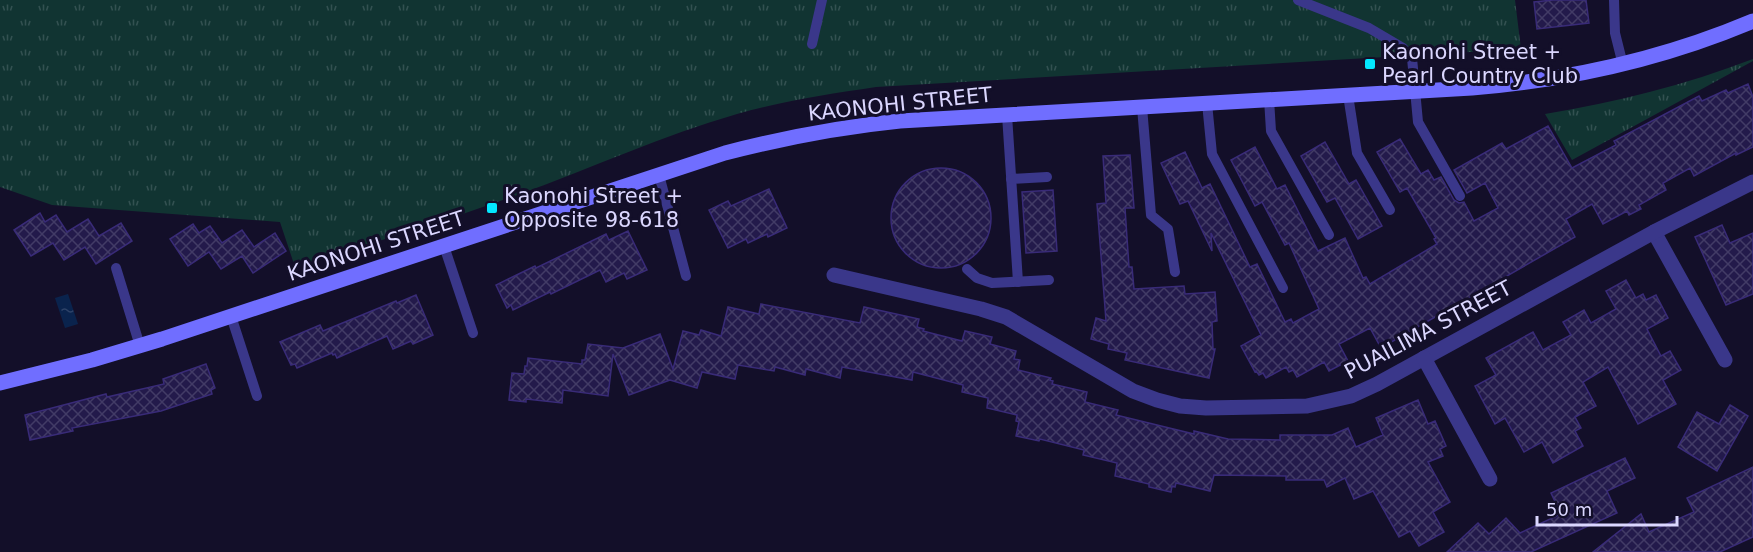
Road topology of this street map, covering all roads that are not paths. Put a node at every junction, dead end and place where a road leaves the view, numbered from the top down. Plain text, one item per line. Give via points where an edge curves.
1 (822, 0) edge
2 (1298, 0) edge
3 (1614, 0) edge
4 (1753, 21) edge
5 (812, 44) dead end
6 (1623, 65) junction
7 (1415, 91) junction
8 (1348, 95) junction
9 (1269, 99) junction
10 (1207, 103) junction
11 (1142, 106) junction
12 (1007, 115) junction
13 (659, 175) junction
14 (1047, 177) dead end
15 (1011, 179) junction
16 (1753, 182) edge
17 (1461, 196) dead end
18 (1390, 210) dead end
19 (1654, 232) junction
20 (1329, 235) dead end
21 (444, 246) junction
22 (116, 268) dead end
23 (967, 269) dead end
24 (1175, 272) dead end
25 (834, 275) dead end
26 (687, 276) dead end
27 (1049, 280) dead end
28 (1018, 282) junction
29 (1283, 288) dead end
30 (231, 316) junction
31 (473, 333) dead end
32 (140, 346) junction
33 (1424, 358) junction
34 (1725, 360) dead end
35 (0, 383) edge
36 (257, 396) dead end
37 (1490, 479) dead end

1 - 5 lane
2 - 7 lane via 1369,28 1403,48 1412,58
3 - 6 lane via 1615,33
4 - 6 street, KAONOHI STREET via 1704,42
6 - 7 street, KAONOHI STREET via 1543,81
7 - 8 street, KAONOHI STREET
7 - 17 lane via 1418,122
8 - 9 street, KAONOHI STREET
8 - 18 lane via 1358,153
9 - 10 street, KAONOHI STREET
9 - 20 lane via 1271,131
10 - 11 street, KAONOHI STREET
10 - 29 lane via 1212,154
11 - 12 street, KAONOHI STREET
11 - 24 lane via 1151,215 1168,230
12 - 13 street, KAONOHI STREET via 900,121 816,132 725,153
12 - 15 lane
13 - 21 street, KAONOHI STREET
13 - 26 lane
14 - 15 lane
15 - 28 lane
16 - 19 street, PUAILIMA STREET
19 - 33 street, PUAILIMA STREET
19 - 34 street
21 - 30 street, KAONOHI STREET
21 - 31 lane
22 - 32 lane
23 - 28 lane via 985,282
25 - 33 street, PUAILIMA STREET via 1006,317 1133,391 1180,406 1326,403 1351,396
27 - 28 lane
30 - 32 street, KAONOHI STREET
30 - 36 lane
32 - 35 street, KAONOHI STREET
33 - 37 street

